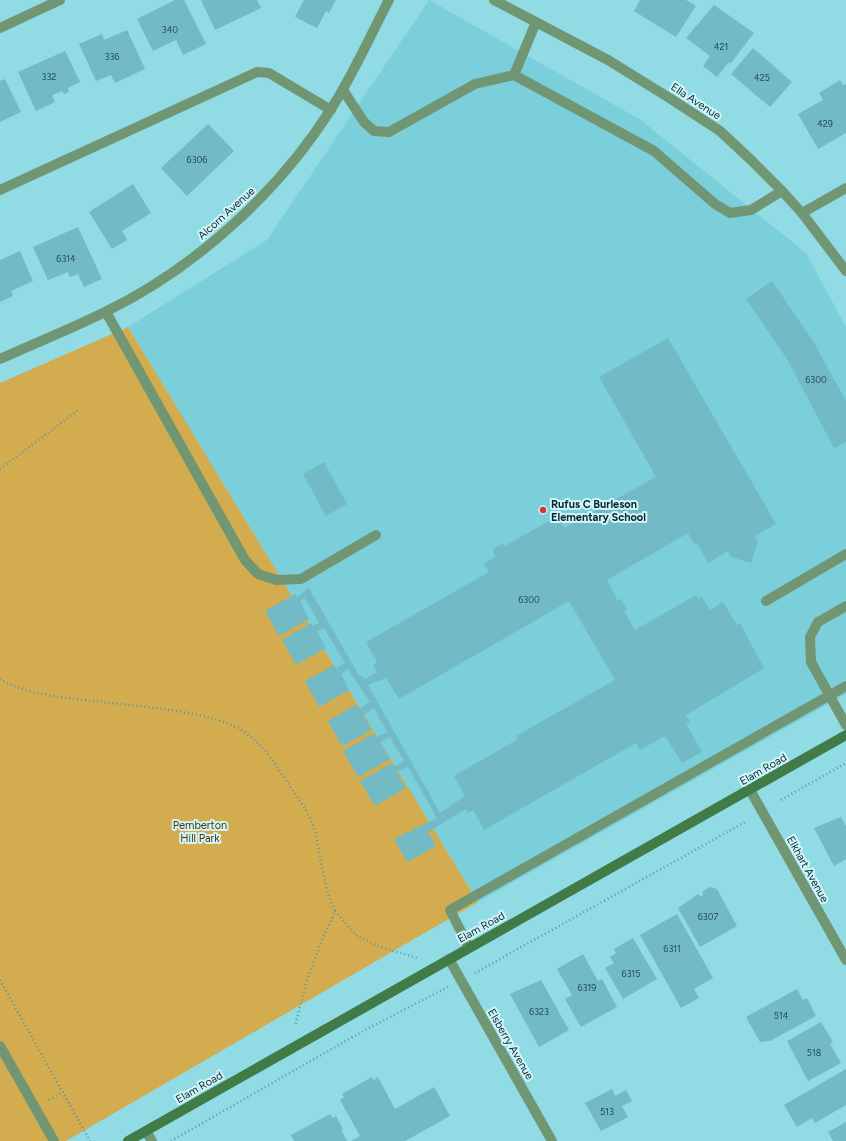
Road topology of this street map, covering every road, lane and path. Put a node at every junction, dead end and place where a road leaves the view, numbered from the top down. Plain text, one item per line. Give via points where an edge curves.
1 (60, 0) edge
2 (389, 0) edge
3 (494, 0) edge
4 (536, 22) junction
5 (0, 28) edge
6 (514, 75) junction
7 (343, 90) junction
8 (331, 110) junction
9 (846, 188) edge
10 (0, 190) edge
11 (782, 191) junction
12 (802, 213) junction
13 (846, 271) edge
14 (106, 312) junction
15 (0, 359) edge
16 (78, 410) dead end
17 (0, 469) edge
18 (376, 535) dead end
19 (846, 554) edge
20 (766, 601) dead end
21 (846, 606) edge
22 (0, 679) edge
23 (846, 686) edge
24 (830, 695) junction
25 (846, 725) edge
26 (846, 735) edge
27 (846, 763) edge
28 (750, 790) junction
29 (781, 800) dead end
30 (335, 911) junction
31 (469, 947) junction
32 (417, 958) dead end
33 (449, 959) junction
34 (846, 960) edge
35 (0, 980) edge
36 (296, 1026) dead end
37 (0, 1046) edge
38 (146, 1131) junction
39 (54, 1141) edge
40 (90, 1141) edge
41 (128, 1141) edge
42 (152, 1141) edge
43 (552, 1141) edge

1 - 5 street
2 - 7 street, Alcorn Avenue
3 - 4 street, Ella Avenue
4 - 6 street
4 - 11 street, Ella Avenue via 608,60 720,131
6 - 7 street via 475,84 389,132 374,131 364,122
6 - 11 street via 654,151 715,204 730,213 751,210
7 - 8 street, Alcorn Avenue
8 - 10 street via 270,73 257,72
8 - 14 street, Alcorn Avenue via 278,180 241,218 164,279
9 - 12 street
11 - 12 street, Ella Avenue
12 - 13 street, Ella Avenue
14 - 15 street, Alcorn Avenue
14 - 18 street via 241,554 258,574 276,580 300,579
16 - 17 path
19 - 20 street
21 - 24 street via 818,622 810,637 811,662
22 - 30 path via 8,684 66,698 192,714 229,723 246,733 273,759 310,820 325,883
23 - 24 street
24 - 25 street
24 - 31 street via 450,910
26 - 28 street, Elam Road
27 - 29 path
28 - 31 street, Elam Road
28 - 34 street, Elkhart Avenue
30 - 32 path via 356,935 375,945
30 - 36 path via 307,980
31 - 33 street, Elam Road
33 - 38 street, Elam Road
33 - 43 street, Elsberry Avenue
35 - 40 path
37 - 39 street
38 - 41 street, Elam Road
38 - 42 street

